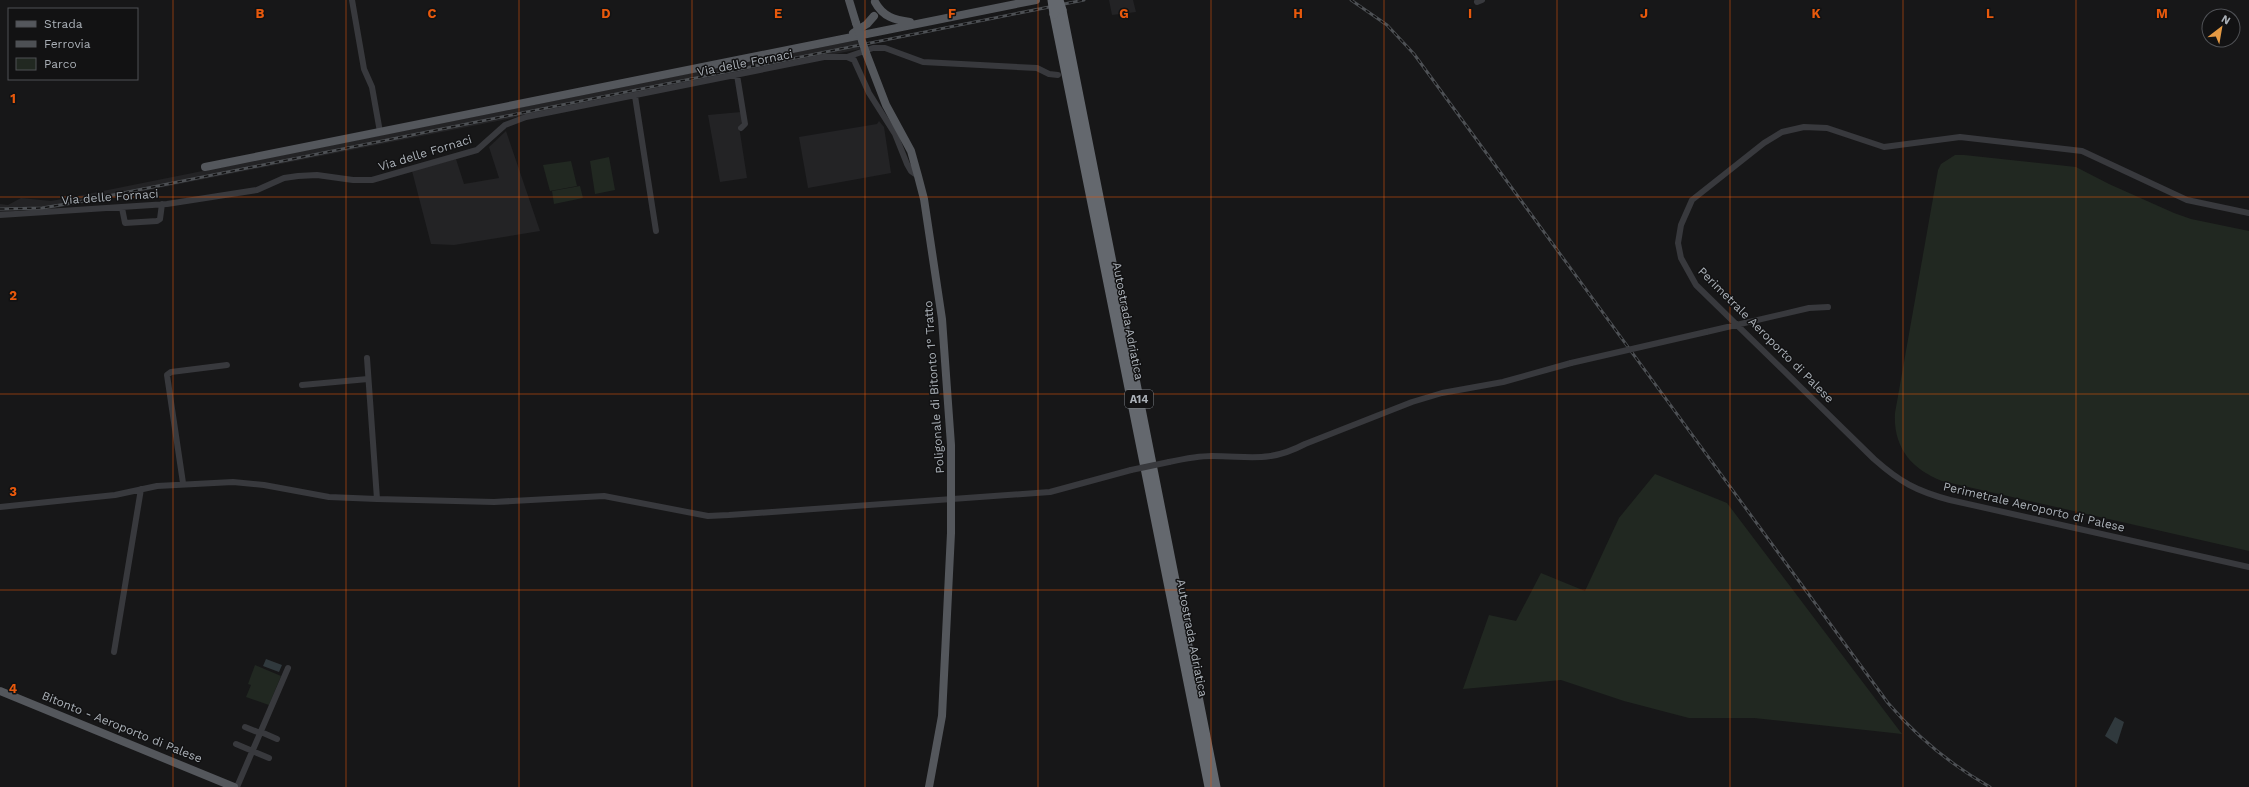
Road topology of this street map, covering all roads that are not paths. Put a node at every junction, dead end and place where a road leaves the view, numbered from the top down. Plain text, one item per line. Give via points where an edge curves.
1 (352, 0) edge
2 (849, 0) edge
3 (1036, 0) edge
4 (1052, 0) edge
5 (1059, 0) edge
6 (875, 1) edge
7 (880, 10) junction
8 (1058, 12) junction
9 (874, 16) junction
10 (919, 23) junction
11 (880, 31) junction
12 (847, 37) junction
13 (847, 57) junction
14 (737, 75) junction
15 (1058, 75) dead end
16 (635, 96) junction
17 (741, 128) dead end
18 (380, 132) junction
19 (205, 167) dead end
20 (918, 176) junction
21 (162, 204) junction
22 (122, 208) junction
23 (2249, 213) edge
24 (0, 215) edge
25 (656, 231) dead end
26 (1828, 307) dead end
27 (1738, 326) junction
28 (367, 358) dead end
29 (227, 365) dead end
30 (368, 379) junction
31 (302, 385) dead end
32 (183, 483) junction
33 (141, 489) junction
34 (377, 499) junction
35 (951, 500) junction
36 (0, 507) edge
37 (2249, 567) edge
38 (114, 652) dead end
39 (288, 668) dead end
40 (0, 691) edge
41 (244, 726) dead end
42 (260, 732) junction
43 (277, 739) dead end
44 (236, 744) dead end
45 (252, 751) junction
46 (269, 758) dead end
47 (235, 787) edge
48 (928, 787) edge
49 (1209, 787) edge
50 (1216, 787) edge

1 - 18 street via 364,69 372,87
2 - 20 main road, Poligonale di Bitonto 1° Tratto, bridge via 874,78 910,152
3 - 10 main road
4 - 8 highway, Autostrada Adriatica / A14, bridge
5 - 8 highway, Autostrada Adriatica / A14, bridge
6 - 7 main road
6 - 9 main road
7 - 10 main road via 884,15 899,21
7 - 11 main road
8 - 49 highway, Autostrada Adriatica / A14
8 - 50 highway, Autostrada Adriatica / A14
9 - 11 main road
9 - 12 main road via 867,24
10 - 11 main road
11 - 12 main road
12 - 18 main road via 599,90
13 - 14 street, Via delle Fornaci via 824,57
13 - 15 street, Via delle Fornaci via 873,48 885,48 923,62 1037,68
13 - 20 street via 855,62 895,134 906,164
14 - 16 street, Via delle Fornaci
14 - 17 street via 745,124
16 - 21 street, Via delle Fornaci via 515,120 505,125 477,150 375,179 298,176 284,178 257,190
16 - 25 street
18 - 19 main road
20 - 35 main road, Poligonale di Bitonto 1° Tratto via 924,199 942,319 951,445
21 - 22 street, Via delle Fornaci
21 - 22 street via 160,219 157,221 126,222
22 - 24 street, Via delle Fornaci via 85,208
23 - 27 street, Perimetrale Aeroporto di Palese via 2187,200 2082,151 1960,137 1884,147 1827,128 1798,129 1774,136 1709,184 1692,200 1680,225 1678,243 1681,258 1688,272 1696,285
26 - 27 street via 1809,308
27 - 35 street, bridge via 1571,363 1503,382 1442,393 1412,402 1270,458 1191,457 1050,492
27 - 37 street, Perimetrale Aeroporto di Palese via 1874,459 1903,483 1923,493
28 - 30 street
29 - 32 street via 171,372 167,375
30 - 31 street
30 - 34 street
32 - 33 street
32 - 34 street via 233,482 329,497
33 - 36 street via 115,495
33 - 38 street
34 - 35 street via 494,502 604,496 708,516
35 - 48 main road, Poligonale di Bitonto 1° Tratto via 942,716
39 - 42 street
40 - 47 main road, Bitonto - Aeroporto di Palese
41 - 42 street
42 - 43 street
42 - 45 street
44 - 45 street
45 - 46 street
45 - 47 street

